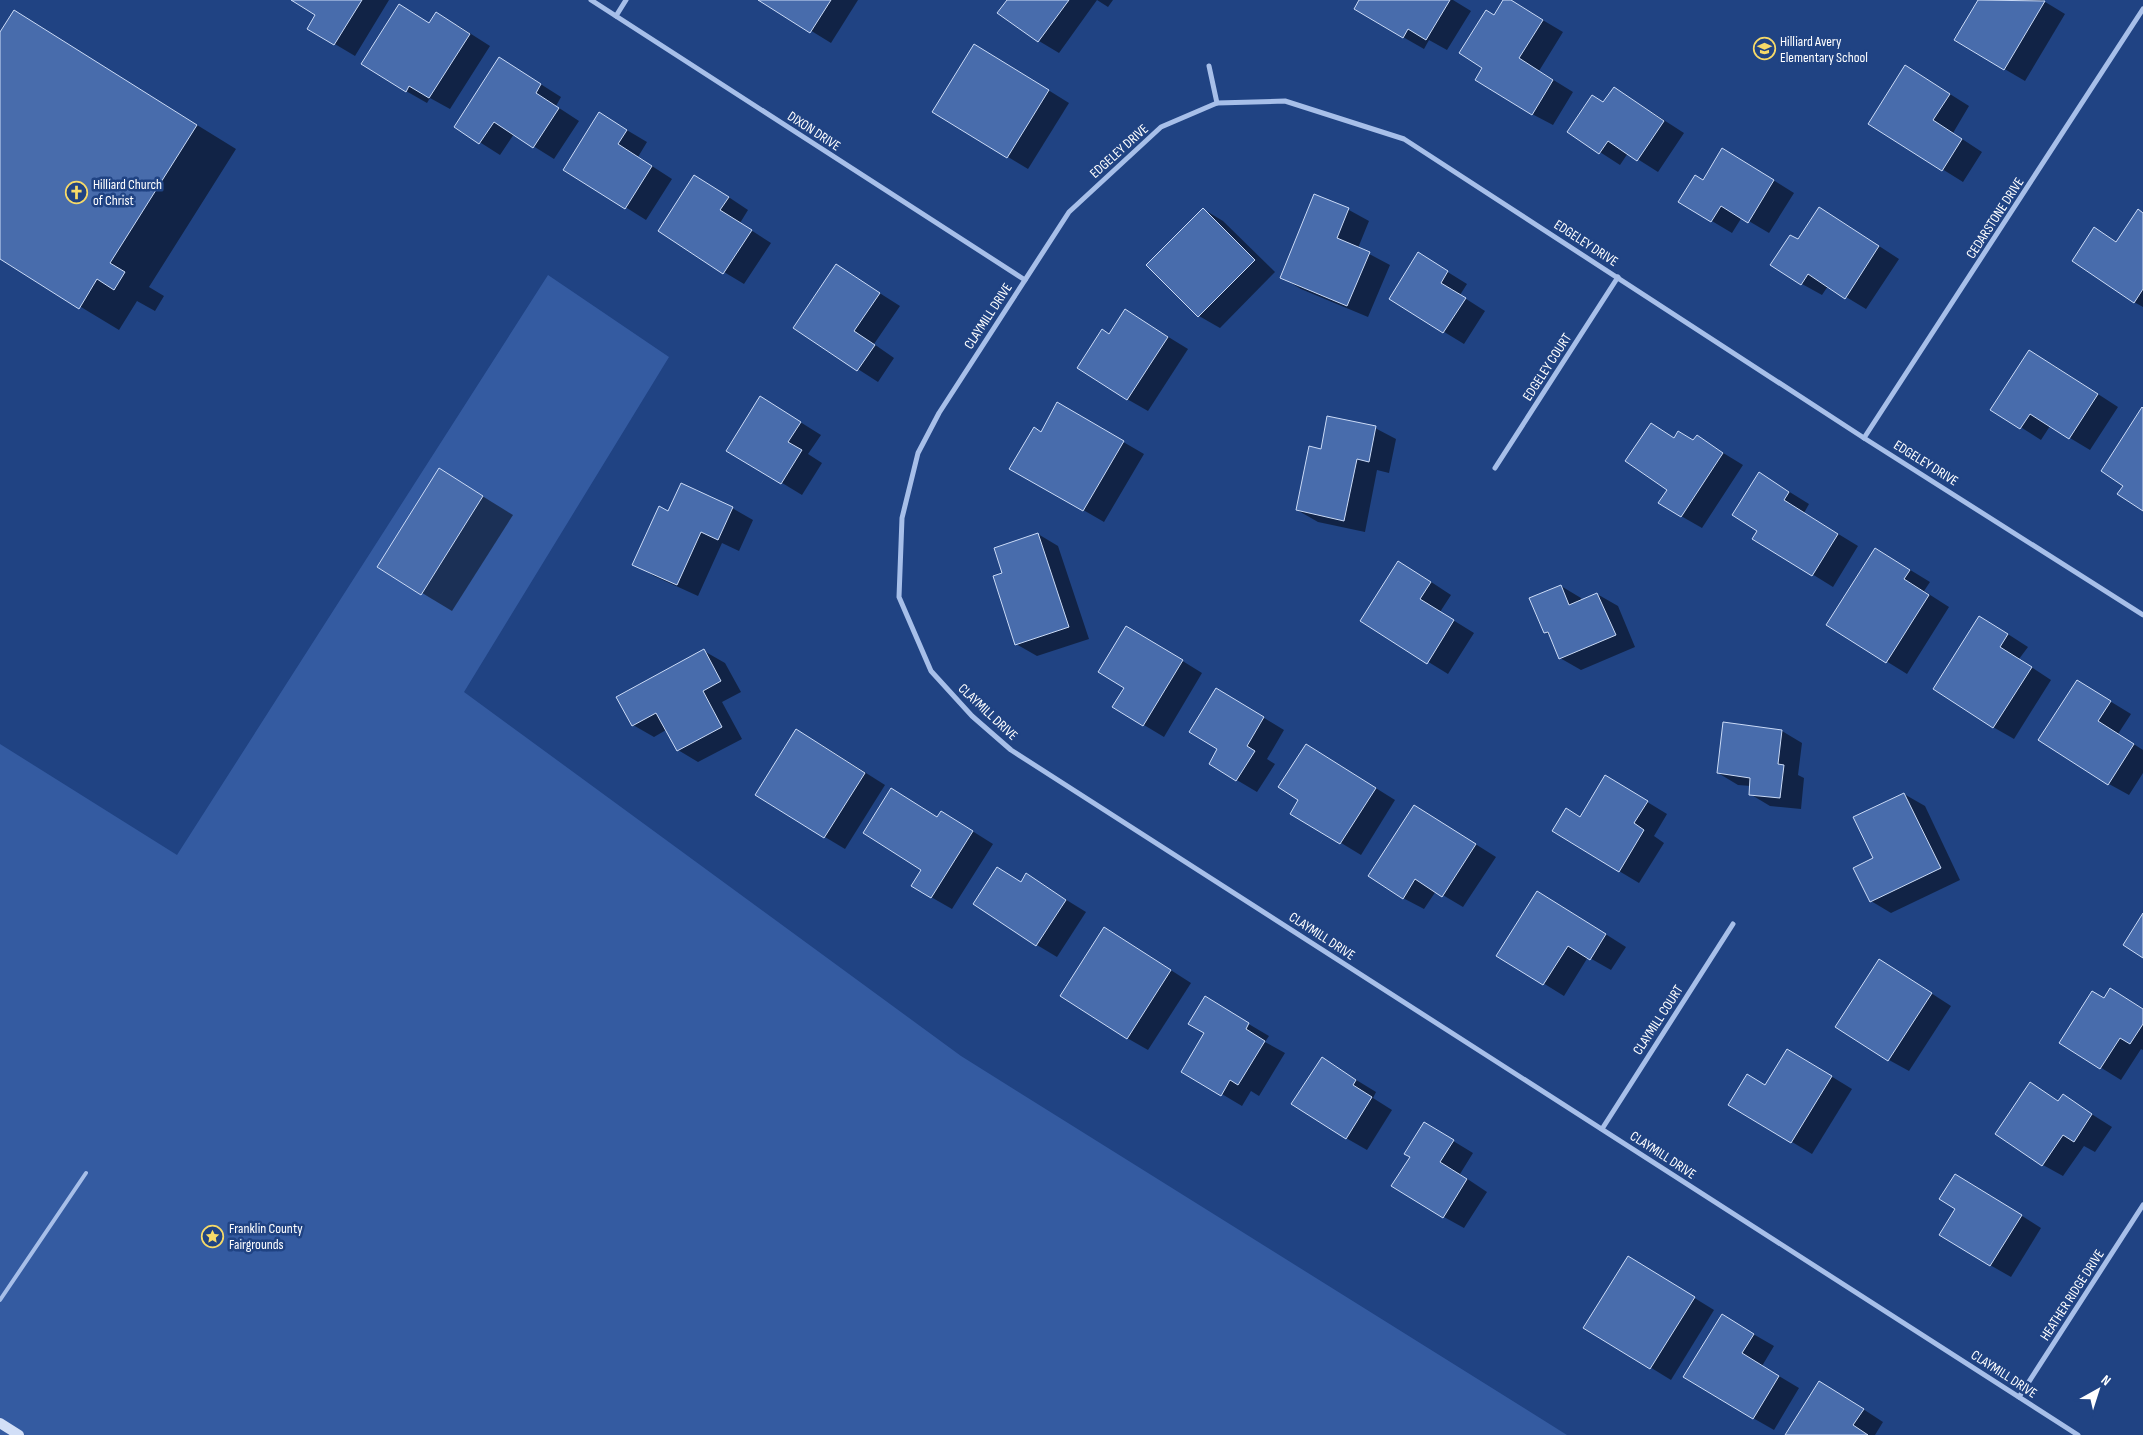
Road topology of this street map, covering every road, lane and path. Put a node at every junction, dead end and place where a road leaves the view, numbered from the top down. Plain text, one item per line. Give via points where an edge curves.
1 (591, 0) edge
2 (626, 0) edge
3 (2143, 9) edge
4 (616, 16) junction
5 (1210, 66) dead end
6 (1217, 103) junction
7 (1618, 277) junction
8 (1025, 280) junction
9 (1864, 438) junction
10 (1495, 468) dead end
11 (2143, 615) edge
12 (1733, 924) dead end
13 (1602, 1129) junction
14 (86, 1174) dead end
15 (2143, 1205) edge
16 (0, 1300) edge
17 (2019, 1397) junction
18 (0, 1423) edge
19 (19, 1435) edge
20 (2078, 1435) edge

1 - 4 street, DIXON DRIVE
2 - 4 street
3 - 9 street, CEDARSTONE DRIVE
4 - 8 street, DIXON DRIVE
5 - 6 street
6 - 7 street, EDGELEY DRIVE via 1285,101 1404,139
6 - 8 street, EDGELEY DRIVE via 1161,127 1069,212
7 - 9 street, EDGELEY DRIVE
7 - 10 street, EDGELEY COURT
8 - 13 street, CLAYMILL DRIVE via 939,413 922,445 902,518 899,596 931,671 972,716 1011,750
9 - 11 street, EDGELEY DRIVE
12 - 13 street, CLAYMILL COURT
13 - 17 street, CLAYMILL DRIVE
14 - 16 lane
15 - 17 street, HEATHER RIDGE DRIVE
17 - 20 street, CLAYMILL DRIVE
18 - 19 street

